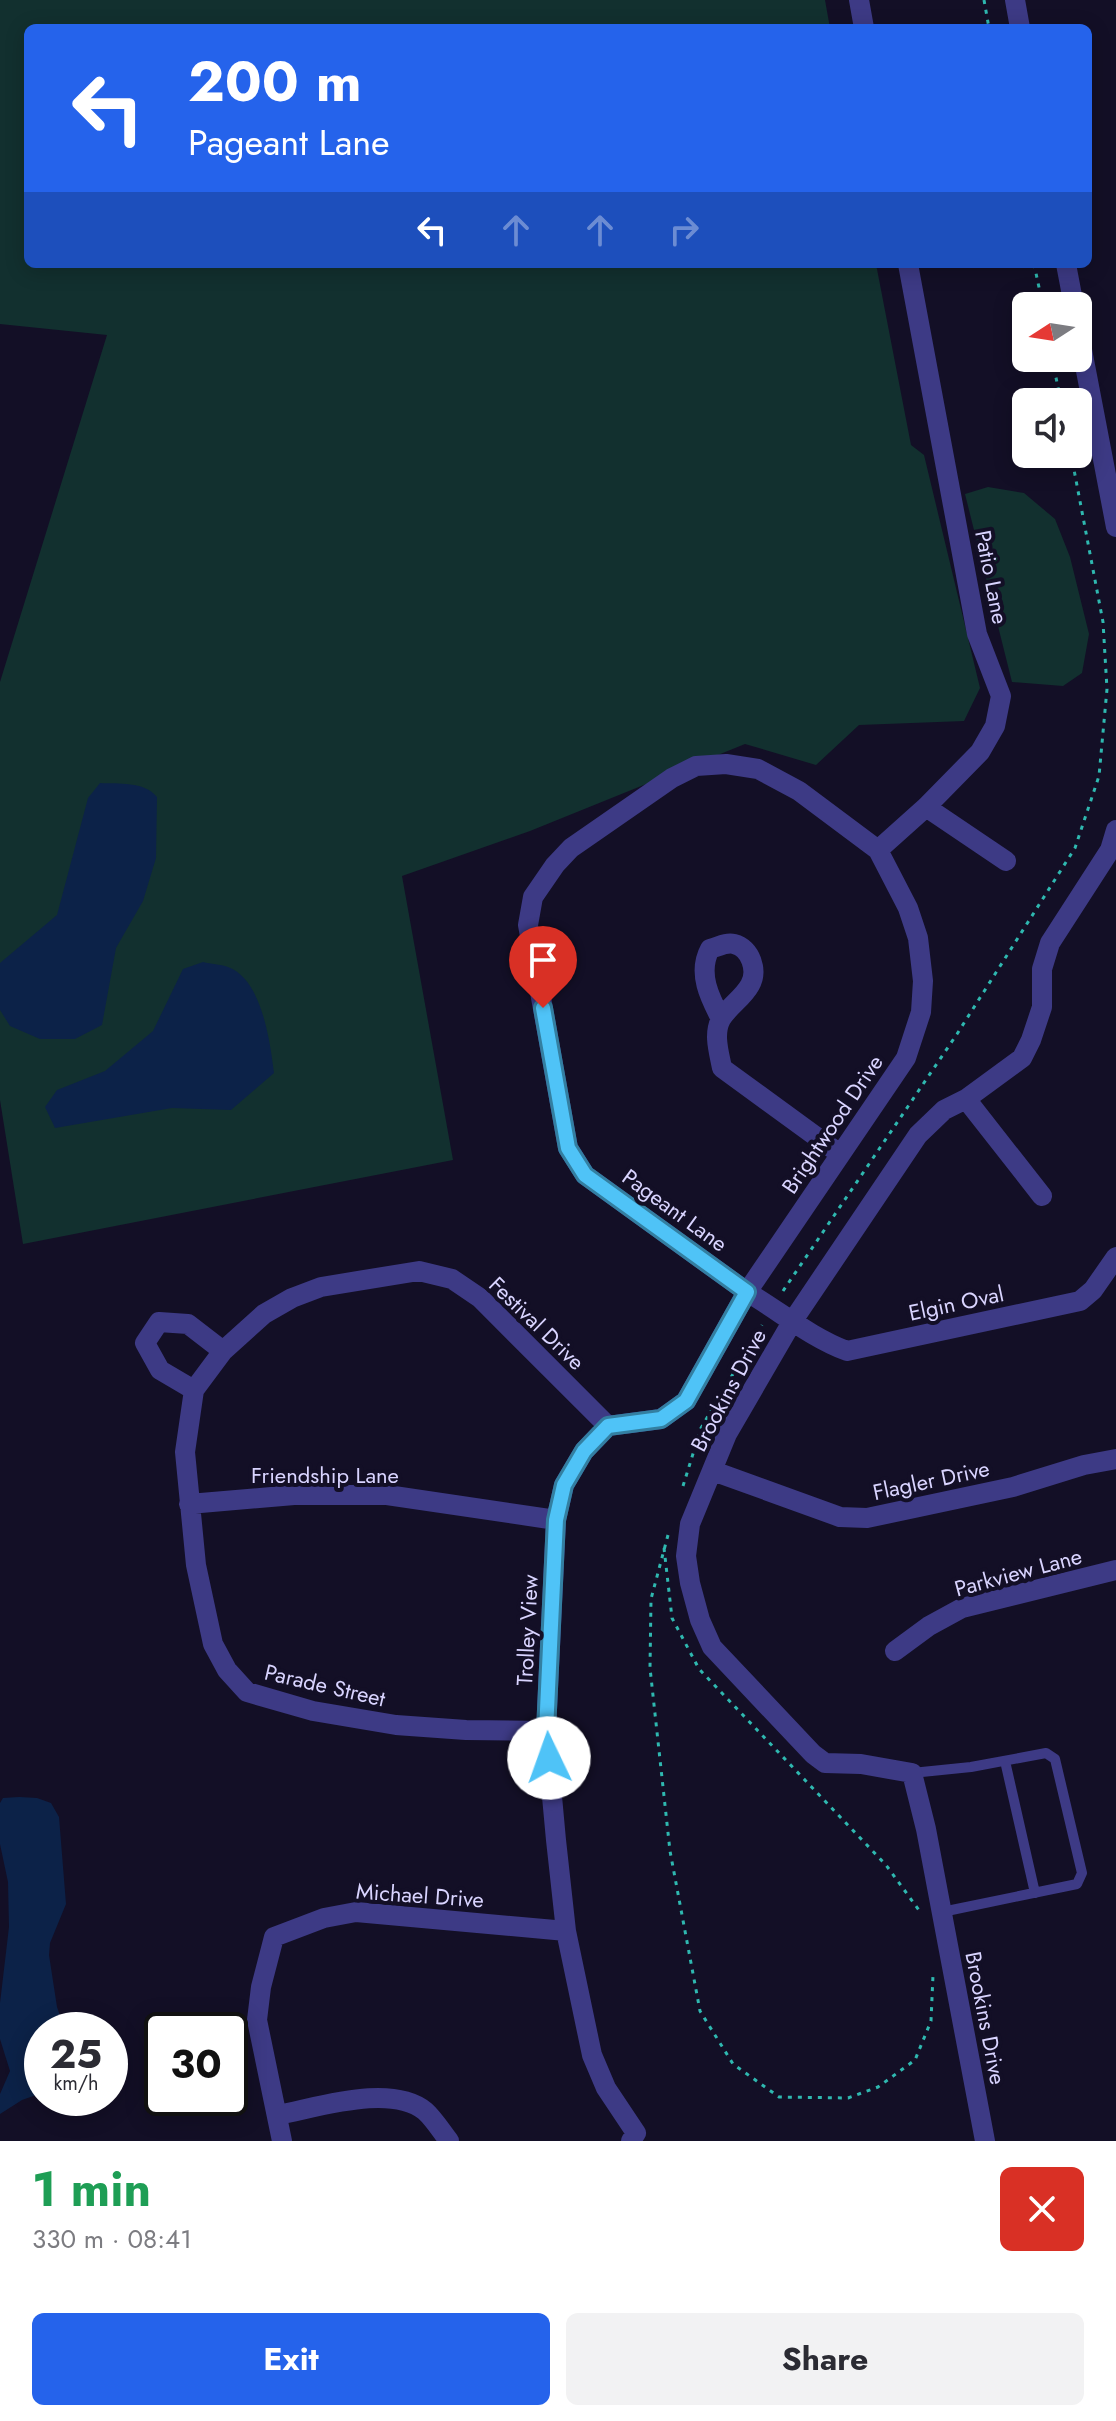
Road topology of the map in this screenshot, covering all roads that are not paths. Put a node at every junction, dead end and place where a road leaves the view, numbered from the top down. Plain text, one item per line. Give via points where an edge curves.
1 (859, 0) edge
2 (1015, 0) edge
3 (863, 24) edge
4 (1019, 24) edge
5 (909, 268) edge
6 (1067, 268) edge
7 (1071, 292) edge
8 (1086, 372) edge
9 (1116, 527) edge
10 (926, 807) junction
11 (1114, 845) edge
12 (878, 850) junction
13 (1006, 861) dead end
14 (528, 925) joint
15 (721, 1019) dead end
16 (966, 1099) junction
17 (840, 1154) junction
18 (1042, 1196) dead end
19 (1116, 1257) edge
20 (747, 1292) junction
21 (792, 1322) junction
22 (223, 1351) junction
23 (194, 1390) junction
24 (608, 1426) junction
25 (1116, 1459) edge
26 (713, 1471) junction
27 (189, 1504) junction
28 (556, 1520) junction
29 (1116, 1570) edge
30 (895, 1651) dead end
31 (546, 1731) junction
32 (1005, 1761) junction
33 (912, 1773) junction
34 (1035, 1893) junction
35 (932, 1916) junction
36 (566, 1931) junction
37 (277, 2115) junction
38 (282, 2141) edge
39 (449, 2141) edge
40 (631, 2141) edge
41 (985, 2141) edge

1 - 3 street
2 - 4 street
5 - 10 street, Patio Lane via 977,634 1001,696 995,726 980,752
6 - 7 street
8 - 9 street
10 - 12 street, Patio Lane
10 - 13 street
11 - 16 street, Brookins Drive via 1050,943 1042,969 1042,1007 1022,1058
12 - 14 street, Brightwood Drive via 799,791 758,769 696,766 571,848 533,897
12 - 17 street, Brightwood Drive via 918,938 921,1012 906,1058
14 - 20 street, Pageant Lane via 568,1148 585,1175
15 - 17 street via 716,1040 722,1068
16 - 18 street
16 - 21 street, Brookins Drive via 944,1110 918,1135
17 - 20 street, Brightwood Drive
19 - 21 street, Elgin Oval via 1080,1301 847,1351
20 - 21 street, Pageant Lane
20 - 24 street via 686,1401 661,1419
21 - 26 street, Brookins Drive via 727,1434
22 - 23 street, Festival Drive
22 - 23 street via 188,1324 159,1322 145,1343 160,1370
22 - 24 street, Festival Drive via 264,1314 292,1298 321,1287 419,1271 452,1279 480,1298
23 - 27 street, Festival Drive via 185,1452
24 - 28 street, Trolley View via 584,1451 564,1485
25 - 26 street, Flagler Drive via 867,1518 840,1517
26 - 33 street, Brookins Drive via 690,1524 686,1556 693,1599 712,1647 825,1763
27 - 28 street, Friendship Lane via 294,1495 387,1495
27 - 31 street, Parade Street via 213,1644 247,1692 313,1711 396,1725
28 - 31 street, Trolley View
29 - 30 street, Parkview Lane via 962,1608
31 - 36 street, Trolley View
32 - 33 lane
32 - 34 lane
32 - 34 lane via 1046,1753 1055,1759 1082,1873 1077,1884
33 - 35 street, Brookins Drive
34 - 35 lane
35 - 41 street, Brookins Drive
36 - 37 street, Michael Drive via 356,1912 274,1937 257,2020
36 - 40 street, Trolley View via 592,2055 606,2088 636,2133
37 - 38 street
37 - 39 street via 371,2098 398,2099 425,2111

